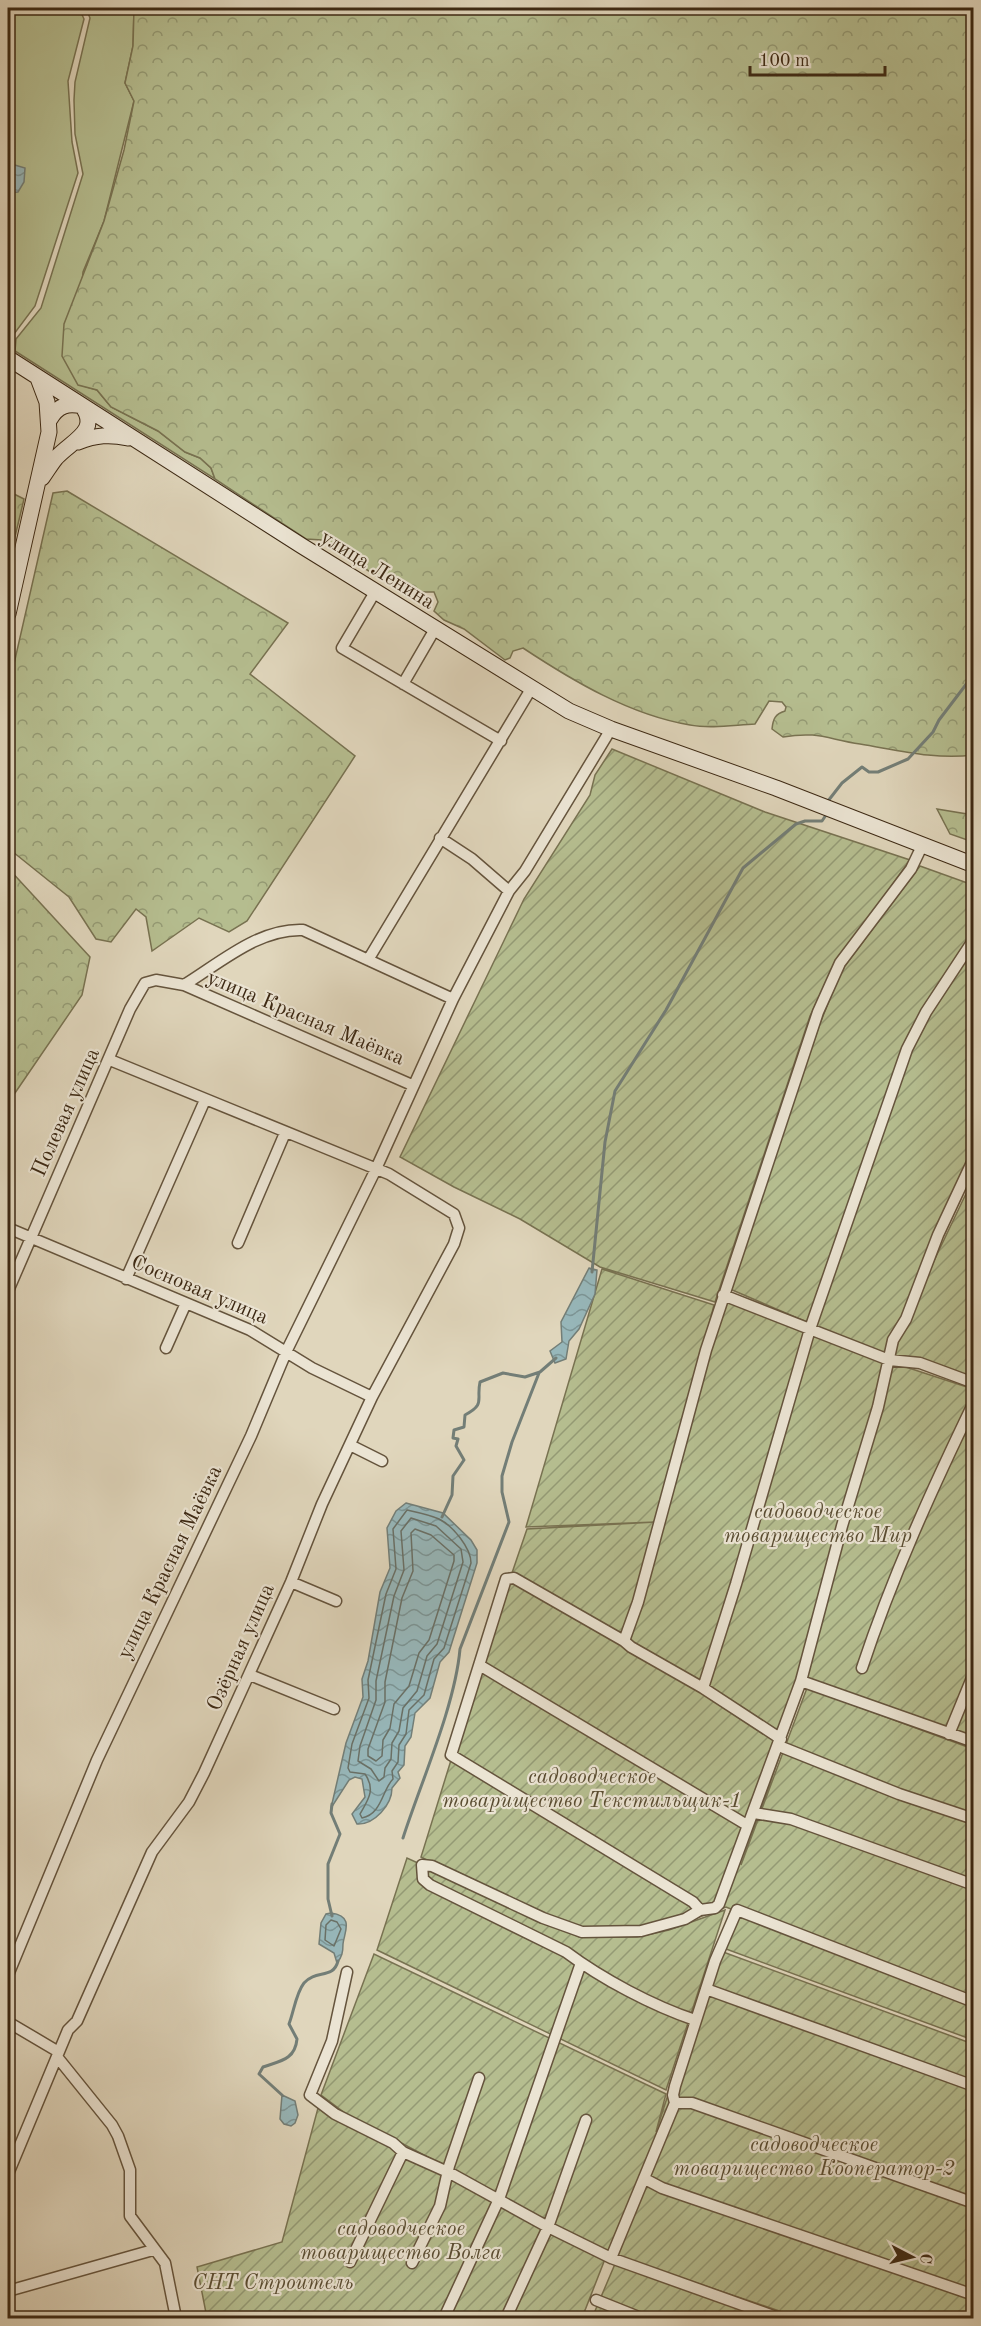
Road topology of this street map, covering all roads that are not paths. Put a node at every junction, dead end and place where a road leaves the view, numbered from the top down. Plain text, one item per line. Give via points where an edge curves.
1 (8, 358) edge
2 (38, 378) junction
3 (82, 406) junction
4 (50, 419) junction
5 (136, 441) junction
6 (70, 445) junction
7 (39, 483) junction
8 (375, 592) junction
9 (8, 614) edge
10 (435, 629) junction
11 (403, 684) junction
12 (531, 689) junction
13 (611, 729) junction
14 (501, 741) junction
15 (440, 838) junction
16 (922, 846) junction
17 (974, 865) edge
18 (508, 891) junction
19 (974, 939) edge
20 (368, 960) junction
21 (145, 983) joint
22 (184, 985) junction
23 (453, 999) junction
24 (110, 1060) junction
25 (412, 1085) junction
26 (205, 1100) junction
27 (285, 1133) junction
28 (974, 1158) edge
29 (375, 1171) junction
30 (8, 1228) edge
31 (30, 1238) junction
32 (238, 1243) dead end
33 (126, 1279) junction
34 (8, 1291) edge
35 (723, 1295) junction
36 (186, 1303) junction
37 (810, 1329) junction
38 (166, 1348) dead end
39 (286, 1350) junction
40 (889, 1360) junction
41 (974, 1383) edge
42 (372, 1397) junction
43 (974, 1402) edge
44 (350, 1445) junction
45 (382, 1461) dead end
46 (291, 1582) junction
47 (336, 1601) dead end
48 (624, 1641) junction
49 (481, 1666) junction
50 (862, 1668) dead end
51 (974, 1673) edge
52 (250, 1674) junction
53 (801, 1680) junction
54 (703, 1688) junction
55 (334, 1709) dead end
56 (949, 1734) junction
57 (974, 1742) edge
58 (780, 1743) junction
59 (754, 1813) junction
60 (974, 1819) edge
61 (747, 1825) junction
62 (974, 1885) edge
63 (700, 1910) junction
64 (581, 1963) junction
65 (347, 1972) dead end
66 (8, 1975) edge
67 (706, 1989) junction
68 (974, 2002) edge
69 (695, 2020) junction
70 (8, 2022) edge
71 (58, 2058) junction
72 (479, 2078) dead end
73 (974, 2086) edge
74 (675, 2103) junction
75 (586, 2120) dead end
76 (403, 2152) junction
77 (450, 2173) junction
78 (8, 2174) edge
79 (645, 2179) junction
80 (499, 2199) junction
81 (974, 2203) edge
82 (548, 2227) junction
83 (153, 2250) junction
84 (611, 2258) junction
85 (350, 2262) dead end
86 (412, 2263) dead end
87 (8, 2291) edge
88 (974, 2295) edge
89 (596, 2300) dead end
90 (176, 2319) edge
91 (444, 2319) edge
92 (506, 2319) edge
93 (641, 2319) edge
94 (779, 2319) edge

1 - 2 main road, улица Ленина
2 - 3 main road, улица Ленина
2 - 4 main road
3 - 4 main road via 62,406
3 - 5 main road, улица Ленина
3 - 6 main road via 89,421 87,430
4 - 7 main road
5 - 6 main road via 113,435 93,436
5 - 8 main road, улица Ленина
6 - 7 main road
7 - 9 main road
8 - 10 main road, улица Ленина
8 - 11 street via 342,648
10 - 11 street
10 - 12 main road, улица Ленина
11 - 14 street
12 - 13 main road, улица Ленина
12 - 14 street
13 - 16 main road, улица Ленина
13 - 18 street, улица Красная Маёвка via 525,871
14 - 15 street
15 - 18 street via 472,859
15 - 20 street
16 - 17 main road, улица Ленина
16 - 35 street via 911,869 831,980
18 - 23 street, улица Красная Маёвка
19 - 37 street via 907,1048
20 - 22 street, улица Красная Маёвка via 303,930 290,929 252,942
20 - 23 street, улица Красная Маёвка
21 - 22 street, улица Красная Маёвка via 156,980
21 - 24 street, Полевая улица
22 - 25 street, улица Красная Маёвка
23 - 25 street, улица Красная Маёвка
24 - 26 street
24 - 31 street, Полевая улица
25 - 29 street, улица Красная Маёвка
26 - 27 street
26 - 33 street
27 - 29 street
27 - 32 street
28 - 40 street via 938,1235 906,1319 896,1333
29 - 39 street, улица Красная Маёвка
29 - 42 street, Озёрная улица via 389,1174 445,1206 454,1214 459,1228
30 - 31 street, Сосновая улица
31 - 33 street, Сосновая улица
31 - 34 street, Полевая улица
33 - 36 street, Сосновая улица
35 - 37 street
35 - 48 street
36 - 38 street
36 - 39 street, Сосновая улица via 250,1329
37 - 40 street
37 - 54 street
39 - 42 street, Сосновая улица via 312,1368
39 - 66 street, улица Красная Маёвка via 251,1436 97,1760
40 - 41 street via 920,1363
40 - 53 street
42 - 44 street, Озёрная улица
43 - 50 street via 928,1497 876,1623
44 - 45 street
44 - 46 street, Озёрная улица
46 - 47 street
46 - 52 street, Озёрная улица
48 - 49 street via 509,1577
48 - 54 street
49 - 61 street
49 - 63 street via 473,1678 454,1758 693,1902
51 - 56 street
52 - 55 street
52 - 71 street, Озёрная улица via 189,1802 152,1852
53 - 56 street
53 - 58 street
54 - 58 street
56 - 57 street
58 - 59 street
58 - 60 street via 899,1794
59 - 61 street
59 - 62 street via 790,1819
61 - 63 street via 719,1904
63 - 64 street via 685,1919 641,1931 582,1932 422,1865 423,1879 430,1885
64 - 69 street via 673,2013
64 - 80 street
65 - 76 street via 332,2042 310,2095 335,2114
67 - 68 street via 737,1910
67 - 69 street
67 - 73 street
69 - 74 street via 675,2086
70 - 71 street via 57,2051
71 - 78 street, Озёрная улица
71 - 83 street via 118,2136 130,2170 129,2216
72 - 77 street
74 - 79 street
74 - 81 street via 692,2103
75 - 82 street
76 - 77 street
76 - 85 street
77 - 80 street
77 - 86 street via 440,2206
79 - 84 street
79 - 88 street
80 - 82 street
80 - 91 street
82 - 84 street
82 - 92 street
83 - 87 street
83 - 90 street via 168,2273
84 - 94 street
89 - 93 street

